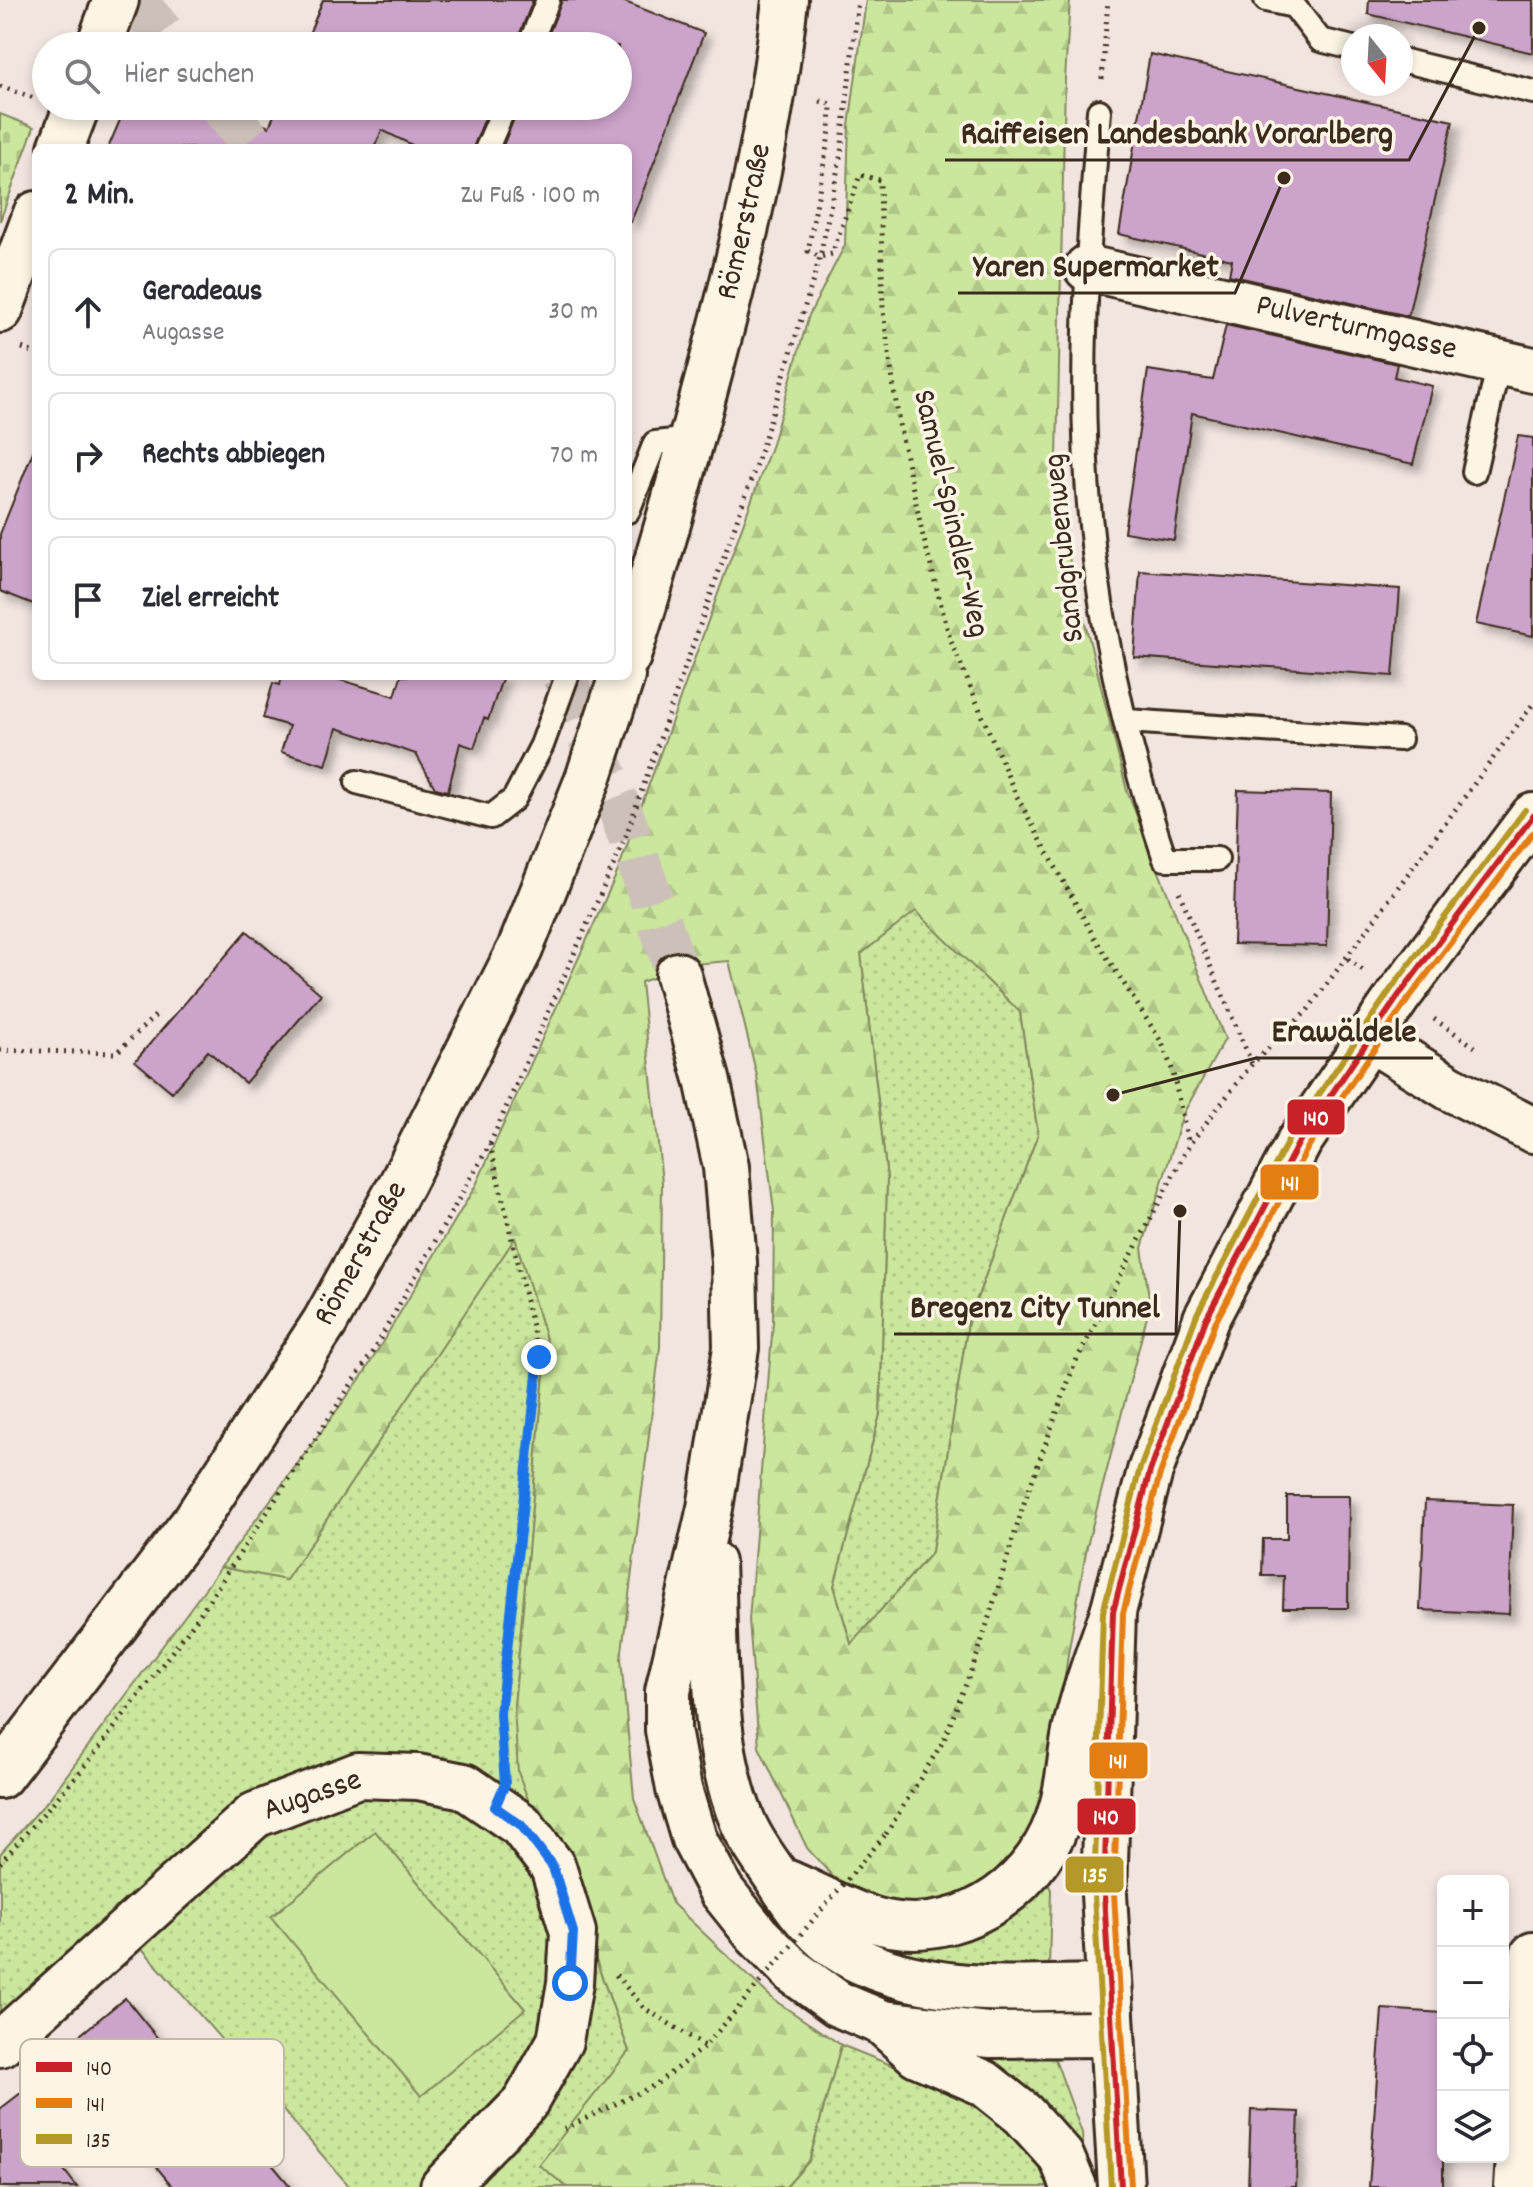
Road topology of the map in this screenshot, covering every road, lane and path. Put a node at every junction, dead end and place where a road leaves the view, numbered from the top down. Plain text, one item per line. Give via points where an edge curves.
1 (116, 0) edge
2 (548, 0) edge
3 (785, 0) edge
4 (1108, 0) edge
5 (1266, 0) edge
6 (104, 32) edge
7 (535, 32) edge
8 (1341, 45) edge
9 (1413, 63) edge
10 (0, 86) edge
11 (1533, 92) edge
12 (32, 97) edge
13 (820, 101) dead end
14 (1099, 111) joint
15 (72, 120) edge
16 (499, 120) edge
17 (63, 144) edge
18 (489, 144) edge
19 (32, 225) edge
20 (1087, 268) junction
21 (0, 310) edge
22 (1516, 366) edge
23 (692, 439) junction
24 (1474, 472) dead end
25 (632, 501) edge
26 (632, 644) edge
27 (566, 680) edge
28 (621, 680) edge
29 (1533, 704) edge
30 (1127, 721) junction
31 (1400, 739) dead end
32 (357, 782) dead end
33 (1533, 816) edge
34 (1165, 859) junction
35 (1217, 859) dead end
36 (678, 975) tunnel mouth
37 (157, 1014) dead end
38 (1369, 1038) junction
39 (0, 1050) edge
40 (1252, 1064) junction
41 (1533, 1130) edge
42 (490, 1144) dead end
43 (1189, 1145) junction
44 (710, 1508) junction
45 (1113, 1612) junction
46 (0, 1776) edge
47 (495, 1807) junction
48 (778, 1879) junction
49 (573, 1932) junction
50 (1533, 1955) edge
51 (1109, 1987) junction
52 (883, 2023) junction
53 (1530, 2029) edge
54 (1112, 2034) junction
55 (0, 2044) edge
56 (705, 2046) junction
57 (560, 2130) dead end
58 (443, 2187) edge
59 (1074, 2187) edge
60 (1121, 2187) edge
61 (1517, 2187) edge

1 - 6 main road
2 - 7 lane
3 - 23 main road, Römerstraße via 735,279
4 - 14 path
5 - 8 lane via 1294,6 1320,40
9 - 11 lane
10 - 12 path
13 - 43 path, Samuel-Spindler-Weg via 831,104 830,130 808,251 820,257 832,254 860,175 880,180 883,311 899,424 950,639 1015,793 1094,937 1162,1043
14 - 20 lane, Sandgrubenweg
15 - 17 main road
16 - 18 lane
19 - 21 main road
20 - 22 main road, Pulverturmgasse
20 - 30 lane, Sandgrubenweg via 1090,517 1111,663
22 - 24 lane
23 - 25 lane via 655,443
23 - 26 main road, Römerstraße
27 - 32 lane via 542,745 514,799 491,817
28 - 46 main road, Römerstraße via 588,779 520,949 402,1183 332,1308 195,1521
29 - 40 path via 1307,1011
30 - 31 lane
30 - 34 lane, Sandgrubenweg via 1139,782
33 - 38 main road
34 - 35 lane
34 - 40 path
36 - 44 main road via 726,1167 734,1262 736,1348
37 - 39 path via 116,1053
38 - 41 main road
38 - 45 main road via 1299,1142 1206,1319 1150,1471
40 - 43 path
42 - 47 path via 539,1357 500,1714 505,1784
43 - 56 path, bridge via 1075,1363 944,1740 886,1834
44 - 48 main road via 722,1741 744,1824
44 - 52 main road via 668,1691 668,1730 694,1839 721,1890 794,1972 838,2004
45 - 48 main road via 1077,1724 1062,1809 1028,1871 997,1901 934,1926 891,1924
45 - 51 main road via 1105,1857
47 - 49 main road, Augasse via 521,1825 553,1867
47 - 55 main road, Augasse via 464,1786 418,1777 358,1775 255,1815
48 - 51 main road via 802,1917 835,1949 908,1978 961,1987
49 - 56 path via 644,2008
49 - 58 main road, Augasse via 560,2041 525,2103
50 - 53 main road
51 - 54 main road
52 - 54 main road via 989,2035
52 - 59 main road via 917,2054 984,2083 1023,2114 1061,2156
53 - 61 main road
54 - 60 main road
56 - 57 path via 655,2085

